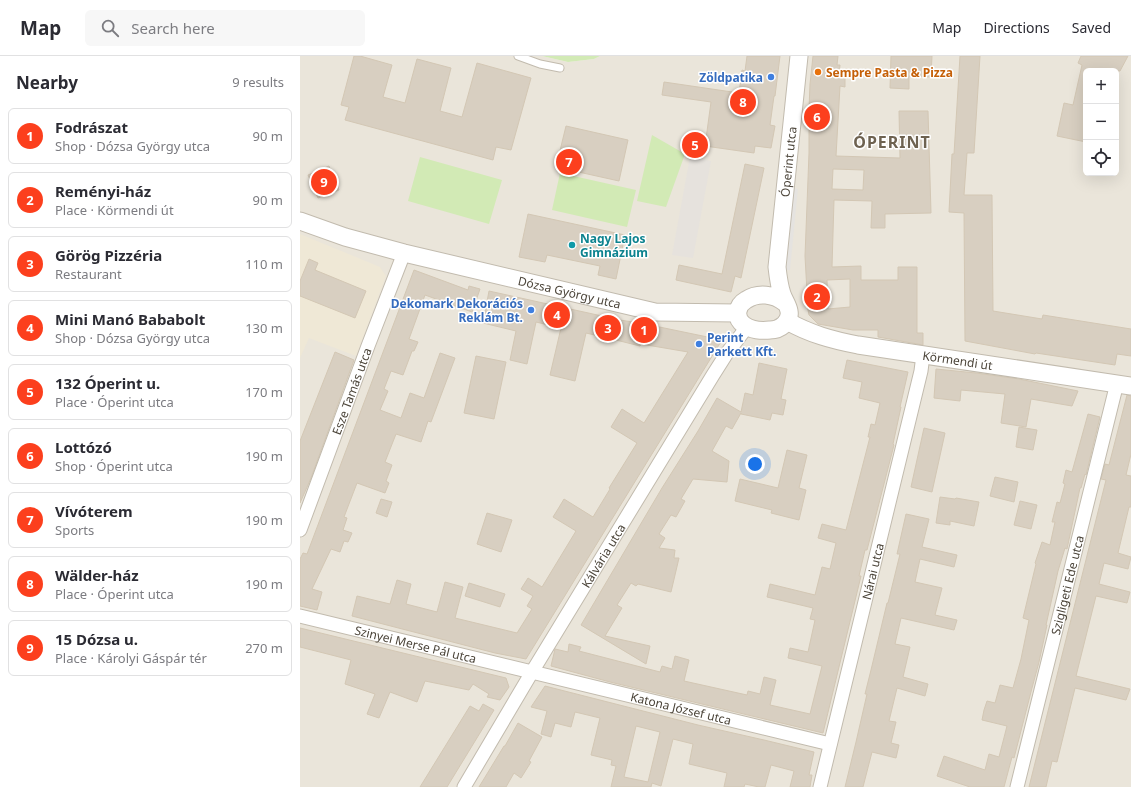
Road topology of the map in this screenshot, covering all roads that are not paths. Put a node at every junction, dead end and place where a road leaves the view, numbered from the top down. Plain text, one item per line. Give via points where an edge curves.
1 (518, 56) edge
2 (798, 56) edge
3 (560, 68) dead end
4 (300, 221) edge
5 (404, 253) junction
6 (777, 267) junction
7 (756, 295) junction
8 (786, 304) junction
9 (737, 313) junction
10 (787, 321) junction
11 (747, 327) junction
12 (923, 355) junction
13 (1124, 385) edge
14 (300, 530) edge
15 (300, 616) edge
16 (532, 672) junction
17 (830, 744) junction
18 (464, 787) edge
19 (820, 787) edge
20 (1017, 787) edge

1 - 3 lane
2 - 6 street, Óperint utca
4 - 5 street, Dózsa György utca via 345,237
5 - 9 street, Dózsa György utca via 655,312
5 - 14 street, Esze Tamás utca
6 - 7 street, Óperint utca via 769,283
6 - 8 street, Óperint utca
7 - 8 street via 770,296
7 - 9 street via 740,304
8 - 10 street via 789,311
9 - 11 street via 739,320
10 - 11 street via 776,330
10 - 12 street, Körmendi út via 834,340
11 - 16 street, Kálvária utca via 713,375
12 - 13 street, Körmendi út
12 - 17 street, Nárai utca
13 - 20 street, Szigligeti Ede utca
15 - 16 street, Szinyei Merse Pál utca
16 - 17 street, Katona József utca
16 - 18 street, Kálvária utca
17 - 19 street, Nárai utca

